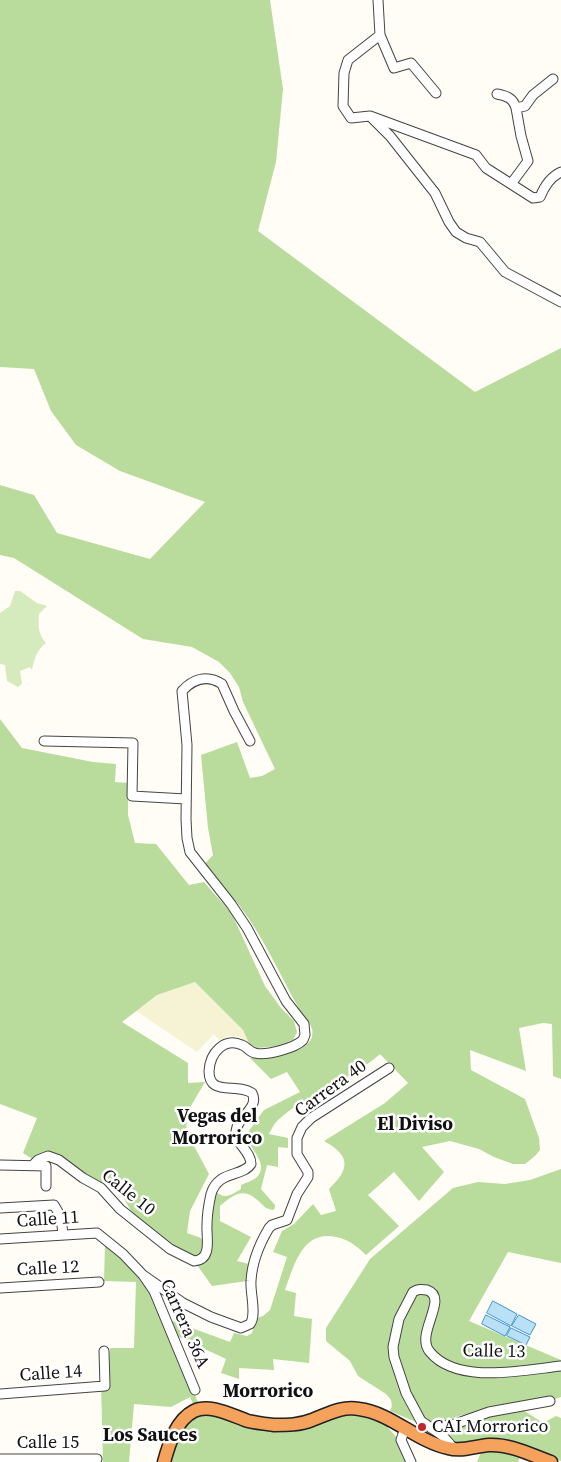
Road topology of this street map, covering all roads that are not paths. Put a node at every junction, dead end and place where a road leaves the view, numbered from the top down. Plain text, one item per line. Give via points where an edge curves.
1 (378, 0) edge
2 (380, 35) junction
3 (553, 79) dead end
4 (436, 93) dead end
5 (497, 94) dead end
6 (516, 108) junction
7 (370, 116) junction
8 (561, 172) edge
9 (511, 184) junction
10 (561, 302) edge
11 (44, 741) dead end
12 (250, 741) dead end
13 (186, 799) junction
14 (389, 1068) dead end
15 (0, 1165) edge
16 (33, 1166) junction
17 (46, 1186) dead end
18 (0, 1208) edge
19 (97, 1233) joint
20 (63, 1235) junction
21 (0, 1239) edge
22 (143, 1275) junction
23 (99, 1282) dead end
24 (0, 1288) edge
25 (104, 1351) dead end
26 (561, 1366) edge
27 (195, 1390) dead end
28 (0, 1394) edge
29 (550, 1401) dead end
30 (404, 1428) junction
31 (431, 1428) junction
32 (455, 1450) junction
33 (0, 1459) edge
34 (97, 1459) dead end
35 (164, 1462) edge
36 (411, 1462) edge
37 (551, 1462) edge

1 - 2 street
2 - 4 street via 394,68 411,63
2 - 7 street via 348,60 344,73 343,106 351,118
3 - 6 street via 525,106
5 - 6 street via 514,101
6 - 9 street via 528,161
7 - 9 street via 476,155 486,168
7 - 10 street via 435,193 456,232 480,242 505,272
8 - 9 street via 544,187 540,197 533,198
11 - 13 street via 133,742 132,796
12 - 13 street via 222,684 203,678 187,685 181,697 187,745
13 - 16 street, Calle 10 via 190,852 247,928 286,1001 304,1024 305,1035 294,1046 266,1053 255,1053 234,1042 222,1045 211,1058 212,1083 247,1089 254,1099 236,1132 249,1155 250,1164 224,1177 214,1187 203,1258 194,1261 170,1249 120,1209 101,1188 60,1160 48,1156
14 - 22 street, Carrera 40 via 311,1118 299,1132 297,1154 308,1177 287,1220 269,1228 256,1256 251,1280 254,1316 250,1324 241,1328 211,1317 183,1303
15 - 16 street, Calle 10
16 - 17 street, Calle 10 via 46,1166
18 - 20 street via 54,1205 61,1217
19 - 20 street, Calle 11
19 - 22 street, Carrera 36A
20 - 21 street, Calle 11
22 - 27 street, Carrera 36A via 154,1291
23 - 24 street, Calle 12
25 - 28 street, Calle 14 via 105,1386
26 - 31 street, Calle 13 via 511,1372 474,1372 441,1363 428,1351 425,1340 434,1309 434,1296 431,1292 417,1290 399,1319 393,1352 414,1410
29 - 31 street via 488,1412 455,1424
30 - 32 highway via 437,1445
30 - 35 highway via 376,1413 358,1408 339,1409 303,1423 275,1425 198,1409 179,1425
30 - 36 street via 401,1440
31 - 32 street, Calle 13 via 444,1436
32 - 37 highway via 499,1445
33 - 34 street, Calle 15

